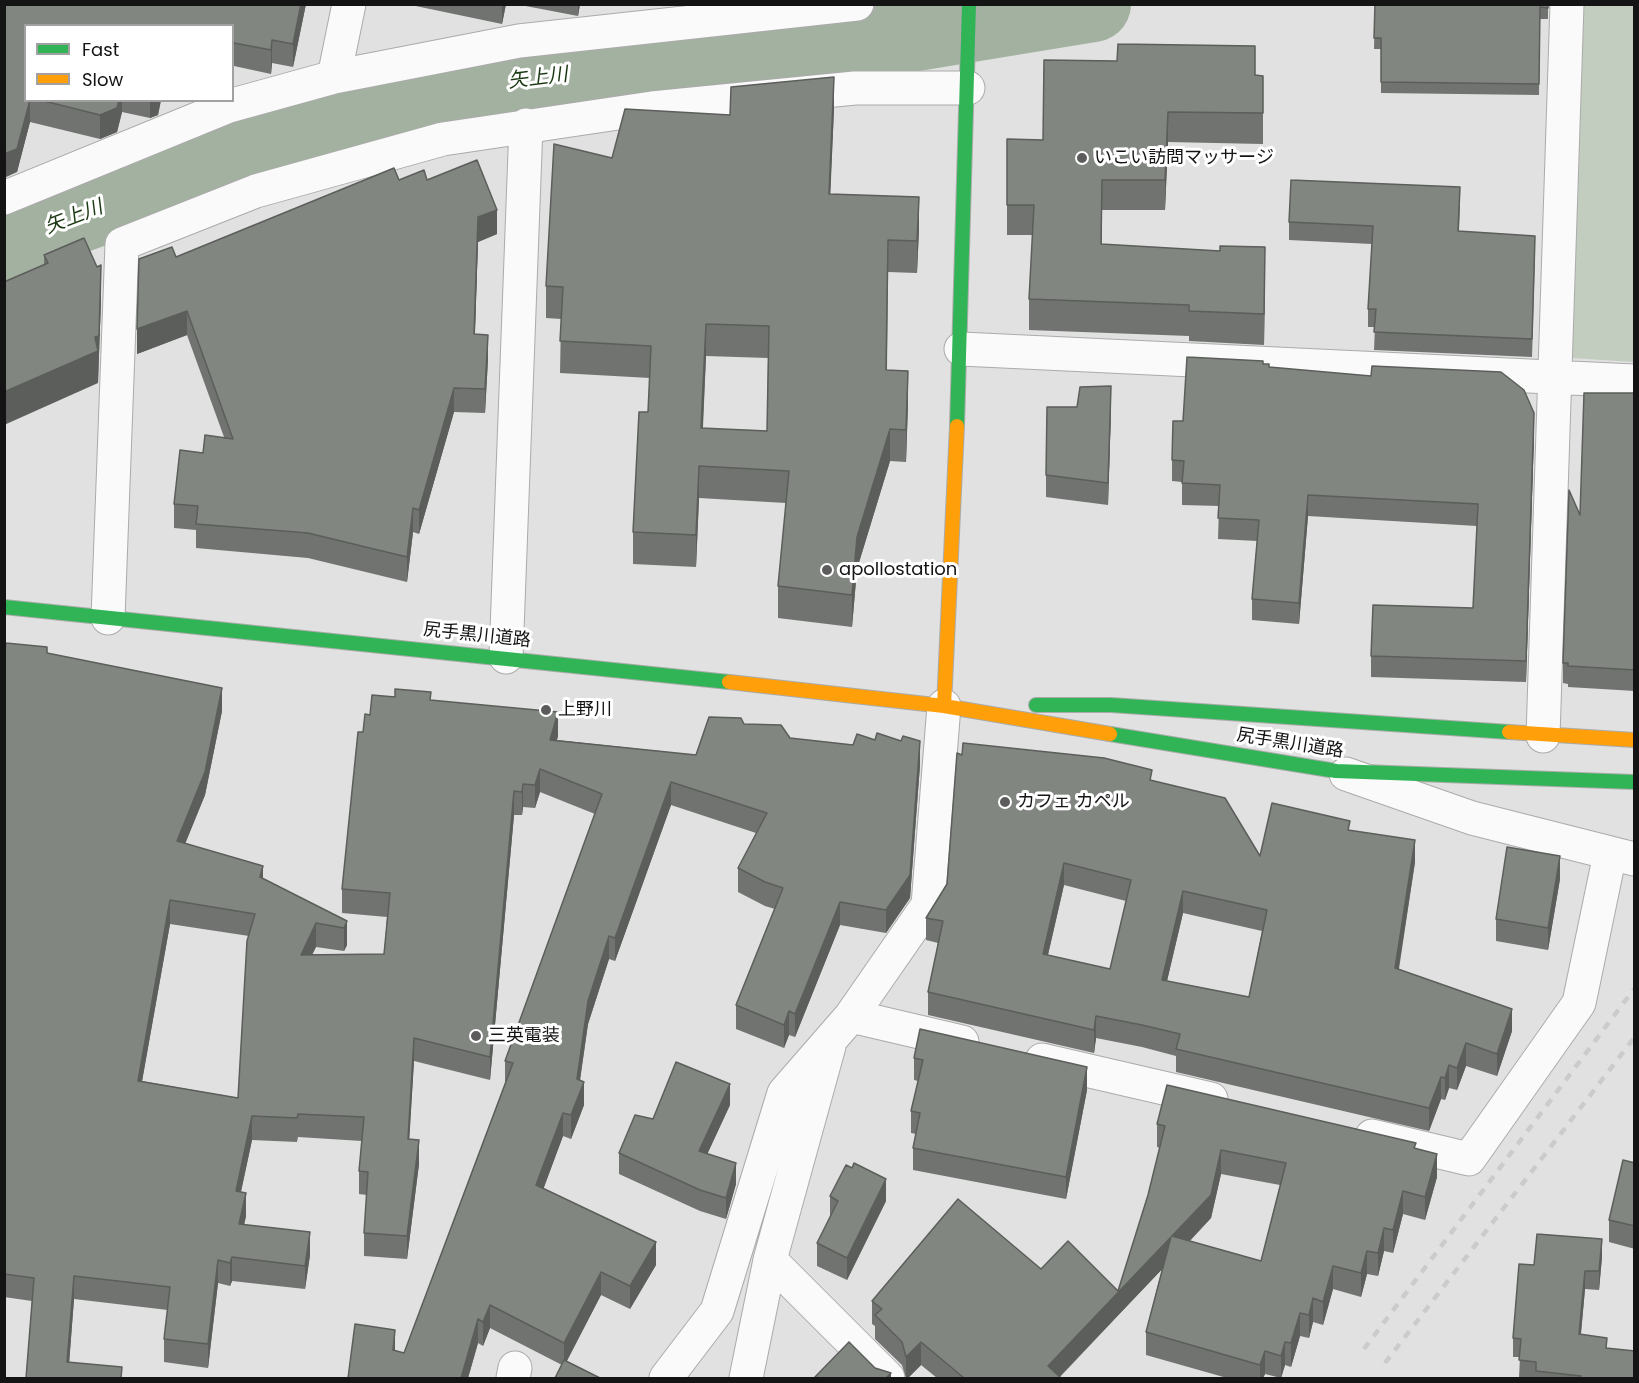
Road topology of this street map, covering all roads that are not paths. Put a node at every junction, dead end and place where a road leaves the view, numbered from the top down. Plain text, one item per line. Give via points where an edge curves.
1 (349, 4) edge
2 (857, 4) edge
3 (969, 4) edge
4 (1567, 4) edge
5 (334, 77) junction
6 (968, 88) junction
7 (526, 125) junction
8 (4, 198) edge
9 (962, 349) junction
10 (1556, 377) junction
11 (1635, 381) edge
12 (4, 608) edge
13 (108, 618) junction
14 (506, 657) junction
15 (944, 706) junction
16 (1543, 736) junction
17 (1635, 740) edge
18 (1336, 771) junction
19 (1635, 783) edge
20 (1622, 857) edge
21 (841, 1026) junction
22 (1237, 1105) edge
23 (1341, 1129) edge
24 (770, 1260) junction
25 (666, 1378) edge
26 (746, 1378) edge
27 (888, 1378) edge

1 - 5 street
2 - 5 street via 519,41
3 - 6 main road
4 - 10 street
5 - 8 street via 229,106
6 - 7 street via 855,88
6 - 9 main road
7 - 13 street via 443,139 256,190 122,244
7 - 14 street
9 - 10 street
9 - 15 main road
10 - 11 street
10 - 16 street
12 - 13 main road, 尻手黒川道路
13 - 14 main road, 尻手黒川道路
14 - 15 main road, 尻手黒川道路
15 - 16 main road, 尻手黒川道路 via 1111,705
15 - 18 main road, 尻手黒川道路
15 - 21 street via 928,904
16 - 17 main road, 尻手黒川道路
18 - 19 main road, 尻手黒川道路
18 - 20 street via 1472,818
20 - 23 street via 1579,1003 1469,1159
21 - 22 street via 1001,1051
21 - 24 street
21 - 25 street via 784,1093 717,1311
24 - 26 street
24 - 27 street

